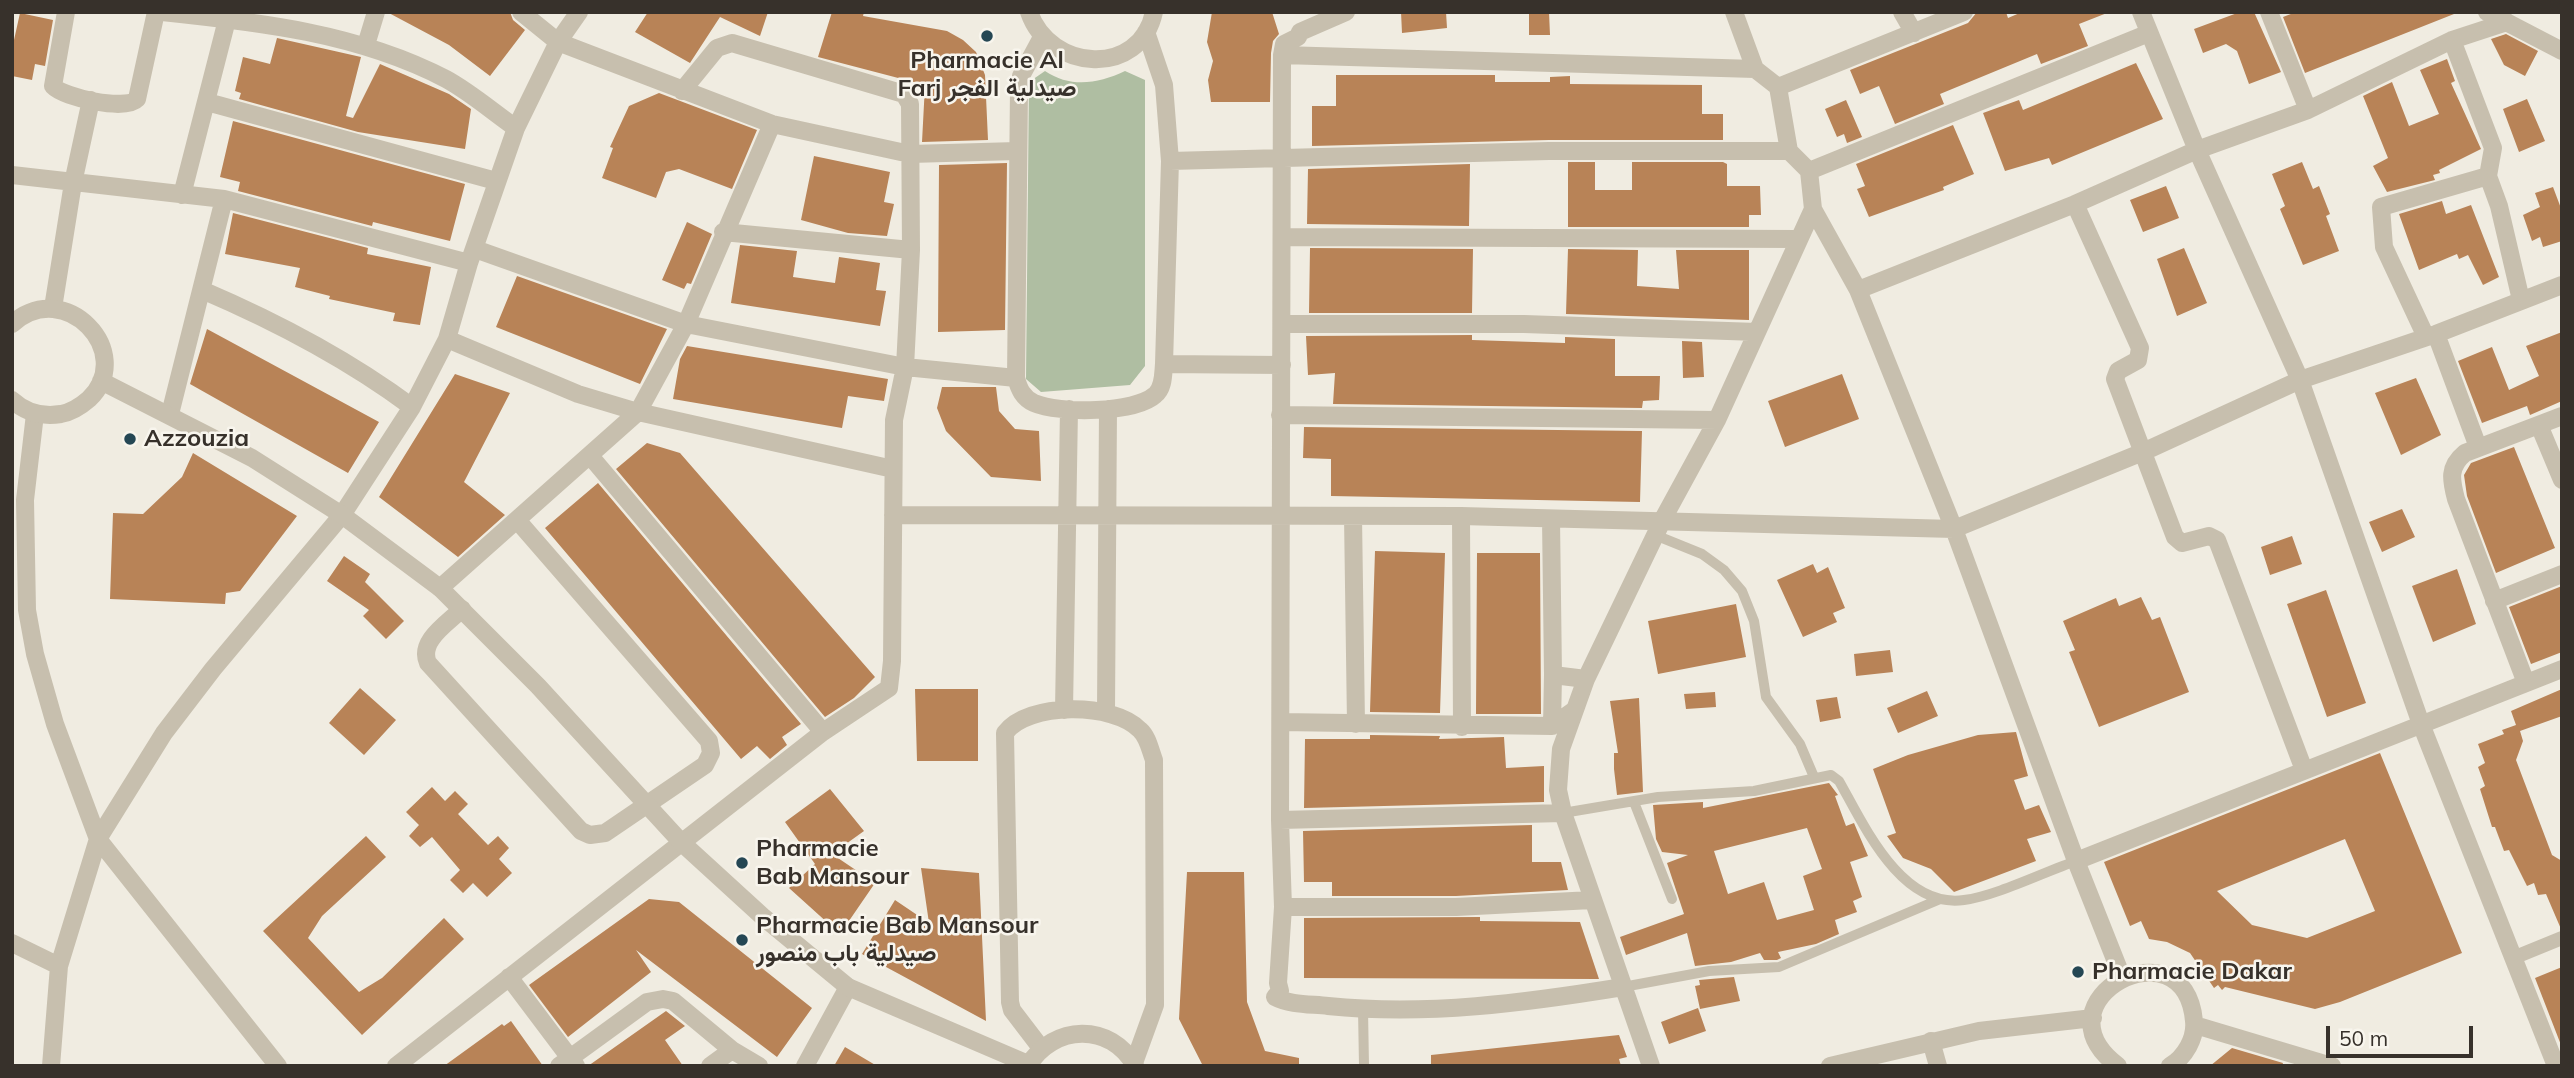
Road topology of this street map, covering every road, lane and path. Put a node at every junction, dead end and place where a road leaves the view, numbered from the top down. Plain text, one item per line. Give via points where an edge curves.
1 (66, 12) edge
2 (156, 12) edge
3 (162, 12) edge
4 (376, 12) edge
5 (521, 12) edge
6 (579, 12) edge
7 (1029, 12) edge
8 (1154, 12) edge
9 (1346, 12) edge
10 (1734, 12) edge
11 (1902, 12) edge
12 (1964, 12) edge
13 (2141, 12) edge
14 (2269, 12) edge
15 (2487, 12) edge
16 (228, 15) edge
17 (2507, 22) junction
18 (1146, 32) junction
19 (1914, 33) junction
20 (2149, 33) junction
21 (1042, 37) junction
22 (2452, 40) junction
23 (558, 42) junction
24 (366, 45) junction
25 (2562, 51) edge
26 (1282, 55) junction
27 (1755, 69) junction
28 (1778, 87) junction
29 (682, 91) junction
30 (90, 100) junction
31 (207, 102) junction
32 (2308, 110) junction
33 (772, 124) junction
34 (516, 128) junction
35 (2197, 150) junction
36 (1017, 151) junction
37 (1789, 151) junction
38 (910, 154) junction
39 (1281, 160) junction
40 (1170, 161) junction
41 (1810, 171) junction
42 (12, 175) edge
43 (2488, 176) junction
44 (496, 181) junction
45 (73, 183) junction
46 (182, 195) junction
47 (224, 199) junction
48 (2075, 205) junction
49 (1813, 209) junction
50 (723, 232) junction
51 (1283, 237) junction
52 (1797, 239) junction
53 (911, 250) junction
54 (472, 256) junction
55 (2562, 285) edge
56 (202, 290) junction
57 (1858, 290) junction
58 (2521, 300) junction
59 (53, 308) junction
60 (12, 324) edge
61 (686, 324) junction
62 (1284, 324) junction
63 (1757, 332) junction
64 (2431, 335) junction
65 (447, 339) junction
66 (1164, 364) junction
67 (1282, 365) junction
68 (905, 367) junction
69 (1016, 378) junction
70 (2300, 380) junction
71 (100, 381) junction
72 (12, 400) edge
73 (412, 407) junction
74 (1069, 409) junction
75 (1108, 409) junction
76 (638, 412) junction
77 (34, 414) junction
78 (170, 414) junction
79 (1280, 415) junction
80 (2562, 416) edge
81 (1717, 420) junction
82 (2539, 425) junction
83 (2478, 447) junction
84 (2143, 452) junction
85 (591, 457) junction
86 (893, 469) junction
87 (2562, 480) edge
88 (1107, 513) junction
89 (1068, 514) junction
90 (342, 515) junction
91 (893, 515) junction
92 (1281, 515) junction
93 (1353, 516) junction
94 (1461, 516) junction
95 (1551, 519) junction
96 (517, 520) junction
97 (1659, 527) junction
98 (1954, 529) junction
99 (2562, 573) edge
100 (440, 588) junction
101 (2494, 601) junction
102 (462, 609) junction
103 (2562, 669) edge
104 (1553, 675) junction
105 (1586, 679) junction
106 (2526, 683) junction
107 (1064, 710) junction
108 (1105, 711) junction
109 (1573, 711) junction
110 (1281, 722) junction
111 (1356, 724) junction
112 (2421, 724) junction
113 (1552, 726) junction
114 (1462, 727) junction
115 (823, 732) junction
116 (2304, 770) junction
117 (1814, 777) junction
118 (1634, 802) junction
119 (645, 803) junction
120 (1563, 814) junction
121 (1280, 820) junction
122 (98, 839) junction
123 (681, 842) junction
124 (2076, 861) junction
125 (1672, 899) dead end
126 (1592, 900) junction
127 (1938, 900) junction
128 (1283, 907) junction
129 (2562, 938) edge
130 (12, 943) edge
131 (2513, 958) junction
132 (59, 966) junction
133 (509, 977) junction
134 (2122, 977) junction
135 (848, 987) junction
136 (1623, 988) junction
137 (1363, 1009) junction
138 (2093, 1018) junction
139 (2195, 1025) junction
140 (1931, 1041) junction
141 (1041, 1048) junction
142 (732, 1050) junction
143 (568, 1063) edge
144 (1134, 1064) edge
145 (1028, 1065) edge
146 (51, 1066) edge
147 (278, 1066) edge
148 (396, 1066) edge
149 (710, 1066) edge
150 (759, 1066) edge
151 (805, 1066) edge
152 (1364, 1066) edge
153 (1651, 1066) edge
154 (1830, 1066) edge
155 (1938, 1066) edge
156 (2118, 1066) edge
157 (2170, 1066) edge
158 (2332, 1066) edge
159 (2556, 1066) edge

1 - 30 street via 53,86
2 - 30 street via 134,102
3 - 16 street
4 - 24 street
5 - 23 street
6 - 23 street
7 - 21 street
8 - 18 street
9 - 26 street via 1300,32 1284,44
10 - 27 street
11 - 19 street
12 - 19 street
13 - 20 street
14 - 32 street
15 - 17 street
16 - 24 street
16 - 31 street
17 - 22 street
17 - 25 street
18 - 21 street via 1132,47 1095,60 1075,59
18 - 40 street via 1161,71
19 - 28 street
20 - 35 street
20 - 41 street
21 - 36 street via 1021,76
22 - 32 street
22 - 43 street via 2493,148
23 - 29 street
23 - 34 street
24 - 34 street via 446,80
26 - 27 street
26 - 39 street
27 - 28 street
28 - 37 street
29 - 33 street
29 - 38 street via 717,48 732,43 904,94 910,104
30 - 45 street
31 - 44 street
31 - 46 street
32 - 35 street
33 - 38 street
33 - 50 street
34 - 44 street
35 - 48 street
35 - 70 street
36 - 38 street
36 - 69 street
37 - 39 street via 1549,151
37 - 41 street
38 - 53 street
39 - 40 street
39 - 51 street
40 - 66 street
41 - 49 street
42 - 45 street
43 - 58 street
43 - 64 street via 2381,207 2384,247
44 - 54 street
45 - 46 street
45 - 59 street
46 - 47 street
47 - 54 street
47 - 56 street
48 - 57 street
48 - 84 street via 2140,348 2137,360 2118,371 2115,379
49 - 52 street
49 - 57 street
50 - 53 street
50 - 61 street
51 - 52 street
51 - 62 street
52 - 63 street
53 - 68 street
54 - 61 street
54 - 65 street
55 - 58 street
56 - 73 street via 311,341 364,371
56 - 78 street
57 - 98 street
58 - 64 street
59 - 60 street via 36,310
59 - 71 street via 84,320 95,333 104,365
61 - 68 street
61 - 76 street
62 - 63 street via 1524,324
62 - 67 street
63 - 81 street
64 - 70 street
64 - 83 street
65 - 73 street
65 - 76 street via 578,394
66 - 67 street
66 - 75 street via 1156,395
67 - 79 street
68 - 69 street
68 - 86 street via 894,420
69 - 74 street via 1035,404
70 - 84 street
70 - 112 street
71 - 77 street via 93,395 74,410 51,416
71 - 78 street
72 - 77 street
73 - 90 street
74 - 75 street
74 - 89 street
75 - 88 street
76 - 85 street
76 - 86 street
77 - 122 street via 25,500 27,610 55,724
78 - 90 street via 252,458
79 - 81 street
79 - 92 street
80 - 82 street
81 - 97 street
82 - 83 street
82 - 87 street
83 - 101 street via 2459,458 2451,478
84 - 98 street
84 - 116 street via 2177,540 2182,543 2210,536 2217,540
85 - 96 street
85 - 115 street
86 - 91 street
88 - 89 street
88 - 92 street
88 - 108 street
89 - 91 street
89 - 107 street
90 - 100 street
90 - 122 street via 180,712
91 - 115 street via 889,688
92 - 93 street
92 - 110 street
93 - 94 street
93 - 111 street
94 - 95 street
94 - 114 street
95 - 97 street
95 - 104 street
96 - 100 street
96 - 119 street via 709,741 711,753 705,765
97 - 98 street
97 - 105 street
97 - 117 lane via 1730,574 1742,591 1754,621 1766,698 1800,744
98 - 124 street
99 - 101 street
100 - 102 street
101 - 106 street
102 - 119 street
102 - 119 street via 428,642 428,663 581,831 605,833
103 - 106 street
104 - 105 street
104 - 113 street
105 - 109 street
106 - 112 street
107 - 108 street
107 - 141 street via 1031,715 1012,723 1005,733 1010,1002
108 - 144 street via 1142,731 1154,760 1155,1005
109 - 113 street
109 - 120 street via 1558,772
110 - 111 street
110 - 121 street
111 - 114 street
112 - 116 street
112 - 131 street
113 - 114 street
115 - 123 street
116 - 124 street
117 - 118 lane via 1729,795
117 - 127 lane via 1836,778 1876,849 1908,880
118 - 120 lane
118 - 125 lane
119 - 123 street
120 - 121 street
120 - 126 street
121 - 128 street
122 - 132 street
122 - 147 street
123 - 133 street
123 - 135 street
124 - 127 lane via 1967,900
124 - 134 street
126 - 128 street via 1456,907
126 - 136 street
127 - 136 lane via 1779,967 1716,970
128 - 137 street via 1280,992 1275,998
129 - 131 street
130 - 132 street
131 - 159 street
132 - 146 street
133 - 143 street
133 - 148 street
134 - 138 street via 2102,993
134 - 139 street via 2156,973 2172,981 2185,992
135 - 145 street
135 - 151 street
136 - 137 street via 1457,1009
136 - 153 street
137 - 152 lane
138 - 140 street
138 - 156 street via 2099,1046
139 - 157 street via 2185,1052
139 - 158 street
140 - 154 street
140 - 155 street
141 - 144 street via 1056,1038 1091,1033 1108,1038
141 - 145 street
142 - 143 street via 674,1001 663,999 638,1008
142 - 149 street
142 - 150 street

